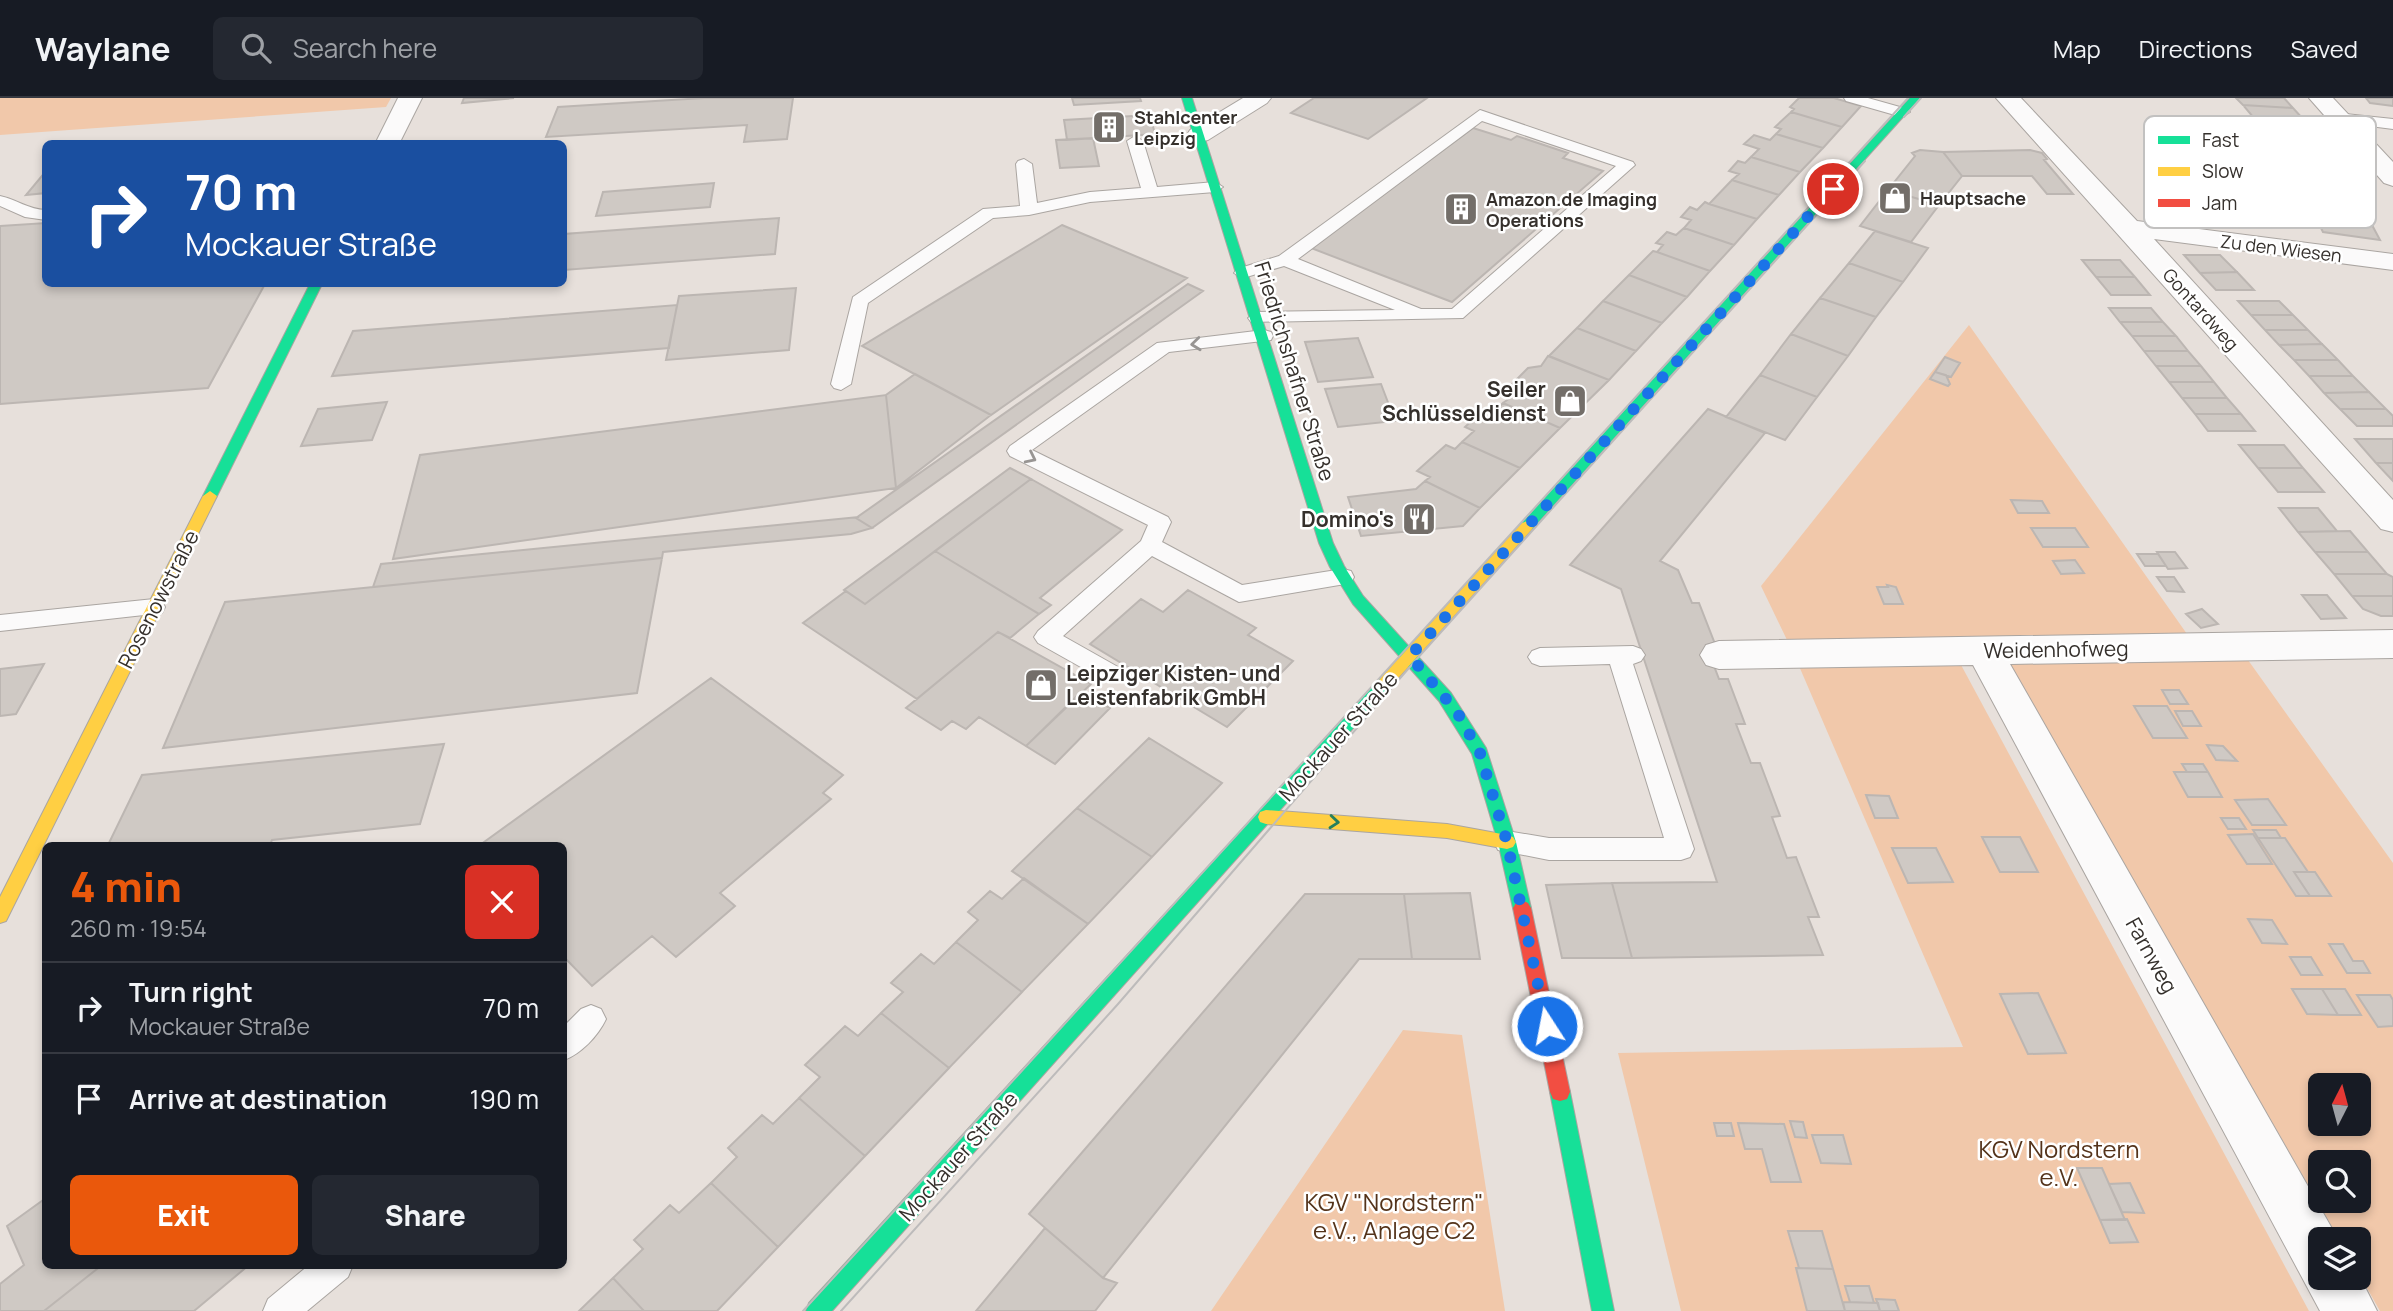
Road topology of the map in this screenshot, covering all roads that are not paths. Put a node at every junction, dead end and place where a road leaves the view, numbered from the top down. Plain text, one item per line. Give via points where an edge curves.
1 (410, 98) edge
2 (1187, 98) edge
3 (1259, 98) edge
4 (1852, 98) edge
5 (1915, 98) edge
6 (2008, 98) edge
7 (2321, 98) edge
8 (1902, 112) junction
9 (2334, 116) edge
10 (1199, 135) junction
11 (389, 140) edge
12 (1135, 141) dead end
13 (2376, 154) edge
14 (1024, 164) dead end
15 (2393, 178) edge
16 (1215, 187) junction
17 (1150, 192) junction
18 (0, 201) edge
19 (1029, 210) junction
20 (42, 215) edge
21 (2127, 228) junction
22 (1285, 260) junction
23 (2393, 262) edge
24 (1243, 273) junction
25 (314, 287) edge
26 (1424, 315) junction
27 (1261, 327) junction
28 (841, 384) dead end
29 (2393, 520) edge
30 (1150, 545) junction
31 (1343, 578) junction
32 (154, 607) junction
33 (0, 623) edge
34 (2393, 644) edge
35 (1984, 651) junction
36 (1719, 655) dead end
37 (1410, 656) junction
38 (1540, 657) dead end
39 (1110, 673) dead end
40 (1266, 817) junction
41 (1507, 842) junction
42 (0, 915) edge
43 (591, 1019) dead end
44 (567, 1043) edge
45 (2308, 1236) edge
46 (331, 1269) edge
47 (2338, 1290) edge
48 (280, 1311) edge
49 (817, 1311) edge
50 (1603, 1311) edge
51 (2350, 1311) edge

1 - 11 street
2 - 10 main road, Friedrichshafner Straße
3 - 10 street
4 - 8 lane
5 - 8 main road, Mockauer Straße
6 - 21 street, Gontardweg
7 - 9 street
8 - 37 main road, Mockauer Straße
10 - 16 main road, Friedrichshafner Straße
12 - 17 lane
13 - 15 street
14 - 19 lane
16 - 17 lane
16 - 24 main road, Friedrichshafner Straße
17 - 19 lane via 1090,197
18 - 20 lane via 30,216
19 - 28 lane via 989,213 859,301
21 - 23 street, Zu den Wiesen
21 - 29 street, Gontardweg
22 - 24 lane
22 - 26 lane
22 - 26 lane via 1480,115 1627,165 1457,314
24 - 27 main road, Friedrichshafner Straße
25 - 32 main road, Rosenowstraße
26 - 27 lane
27 -> 30 lane via 1164,347 1017,451 1160,522
27 - 31 main road, Friedrichshafner Straße via 1326,543
30 - 31 lane via 1239,594
30 - 39 lane via 1046,638
31 - 37 main road, Friedrichshafner Straße
32 - 33 lane
32 - 42 main road, Rosenowstraße
34 - 35 street, Weidenhofweg
35 - 36 street, Weidenhofweg
35 - 45 street, Farnweg
37 - 40 main road, Mockauer Straße
37 - 41 main road, Friedrichshafner Straße via 1457,712 1480,753
38 - 41 lane via 1627,656 1681,849 1549,849
40 -> 41 main road via 1447,831
40 - 49 main road, Mockauer Straße
41 - 50 main road, Friedrichshafner Straße
43 - 44 lane
46 - 48 lane
47 - 51 street

